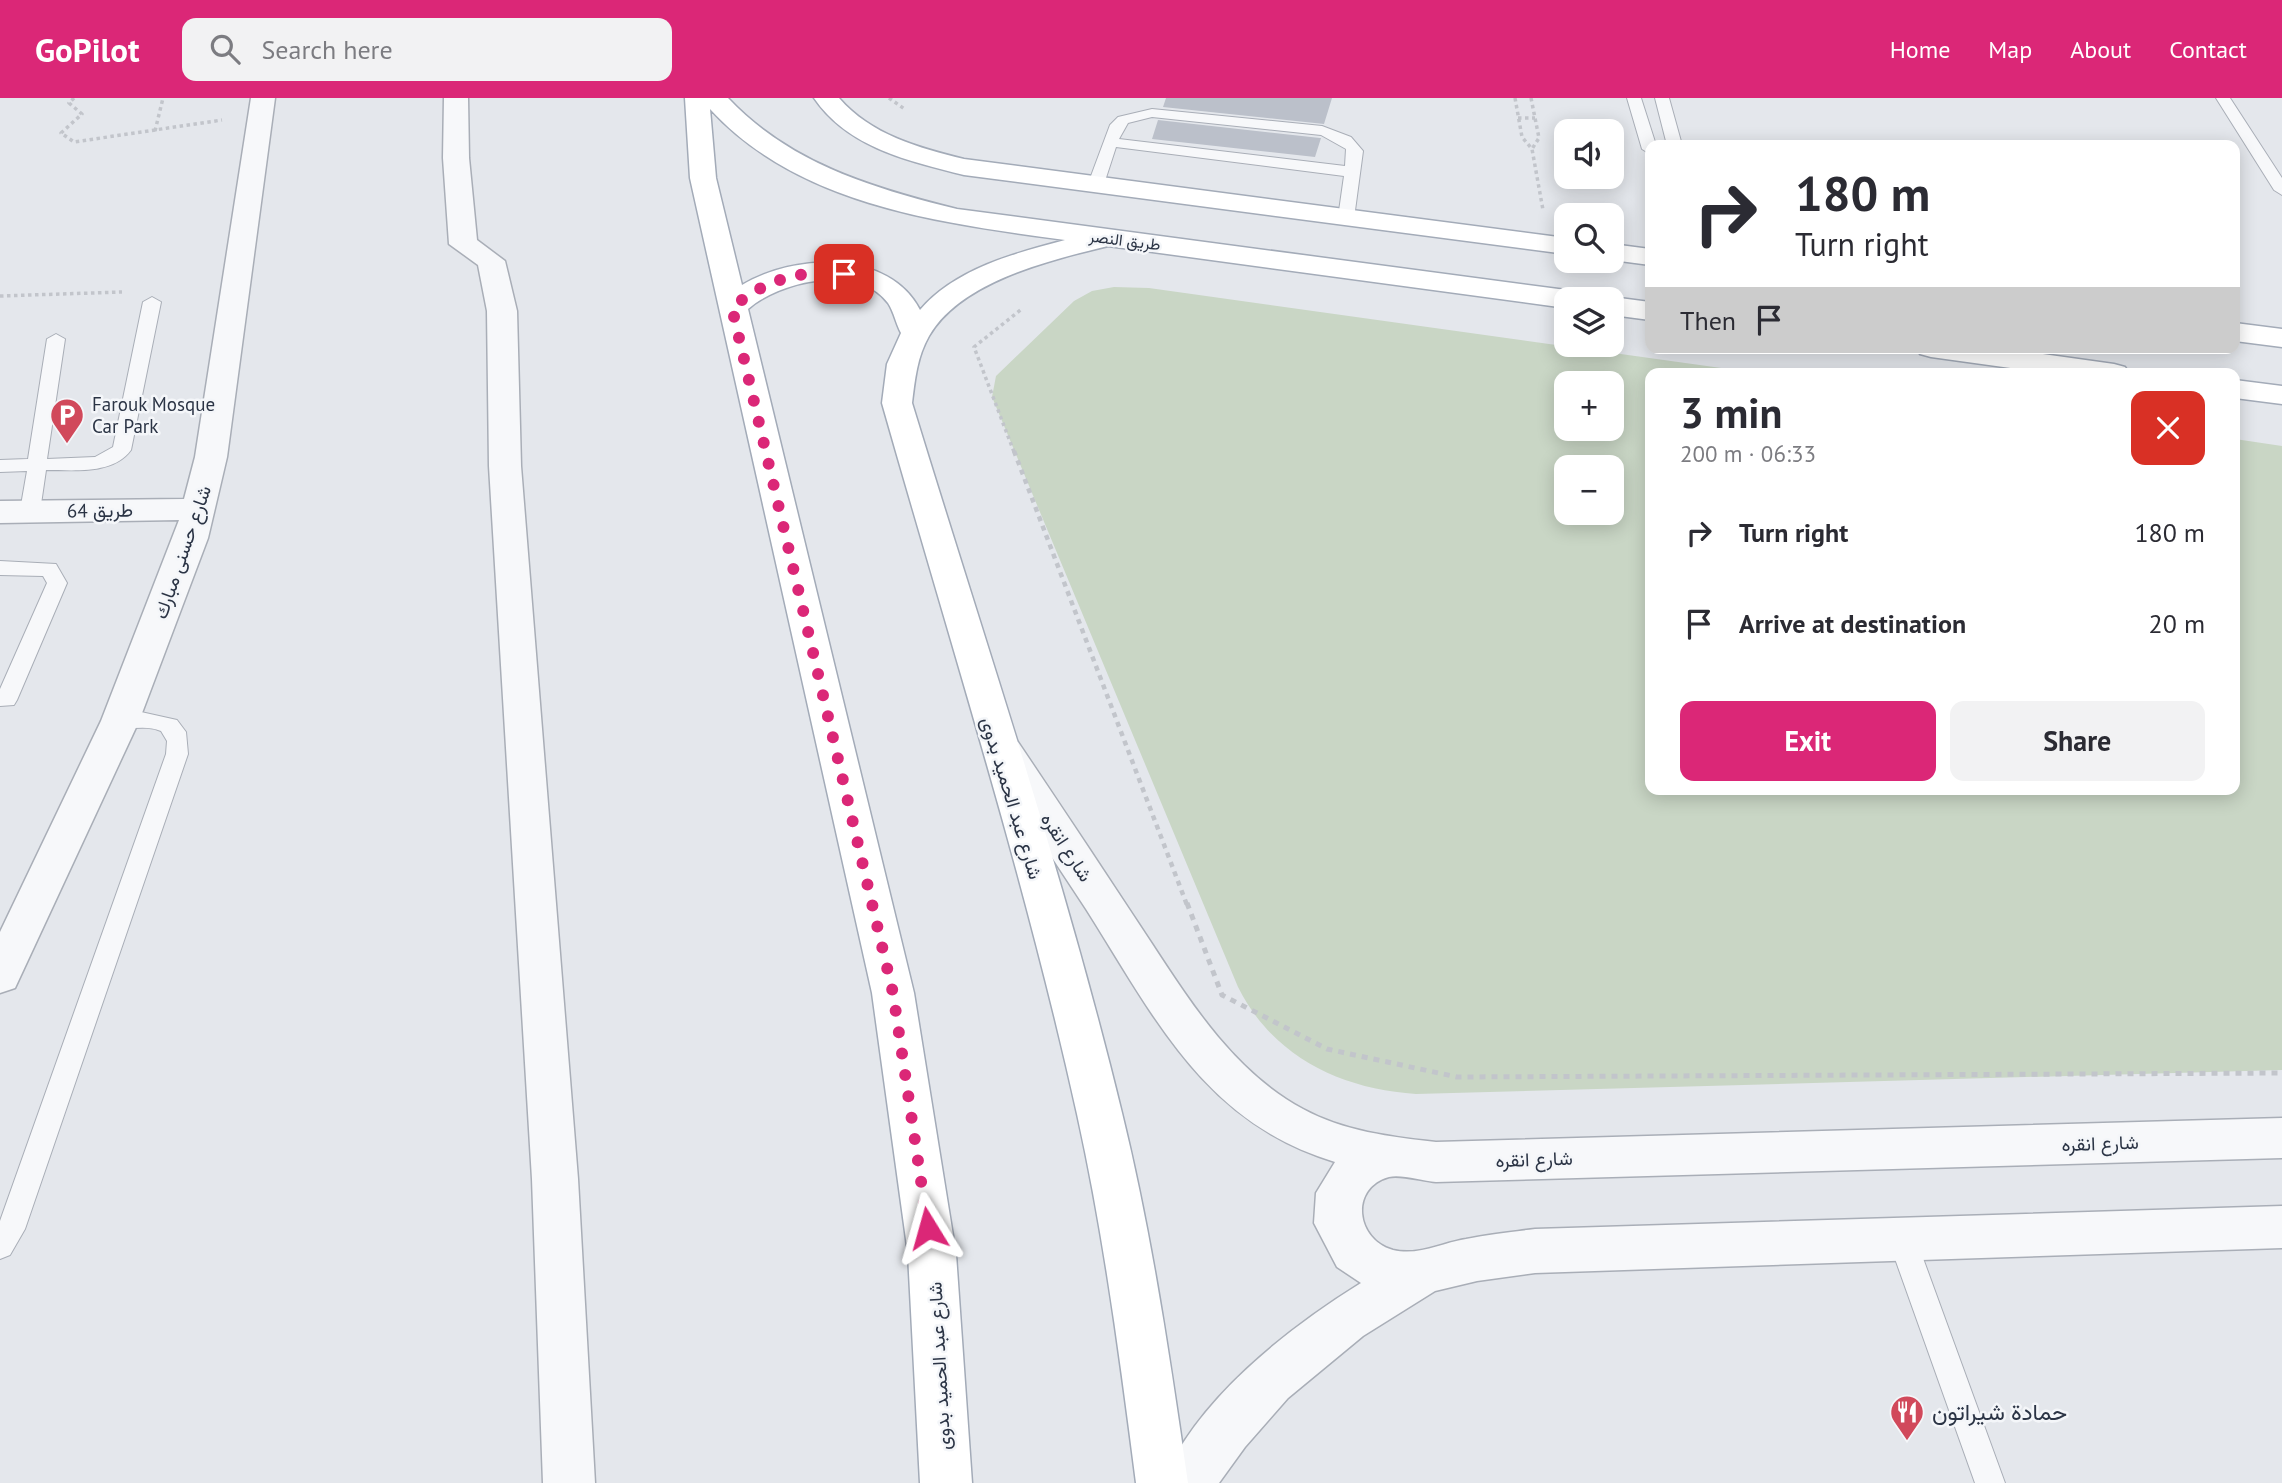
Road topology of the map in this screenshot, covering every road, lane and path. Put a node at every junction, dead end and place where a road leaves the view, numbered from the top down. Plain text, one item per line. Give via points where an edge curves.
1 (74, 98) edge
2 (163, 98) edge
3 (456, 98) edge
4 (697, 98) edge
5 (714, 98) edge
6 (826, 98) edge
7 (1515, 98) edge
8 (1531, 98) edge
9 (1634, 98) edge
10 (1662, 98) edge
11 (2223, 98) edge
12 (262, 106) edge
13 (1518, 118) junction
14 (1535, 118) junction
15 (155, 131) junction
16 (1647, 140) edge
17 (1674, 140) edge
18 (1110, 142) junction
19 (1532, 149) junction
20 (1353, 172) junction
21 (1096, 184) junction
22 (2282, 190) edge
23 (1346, 218) junction
24 (1554, 230) edge
25 (1105, 238) junction
26 (1554, 244) edge
27 (1624, 254) edge
28 (1645, 256) edge
29 (1554, 297) edge
30 (152, 302) dead end
31 (732, 308) junction
32 (1023, 308) dead end
33 (1624, 308) edge
34 (1645, 310) edge
35 (915, 332) junction
36 (2240, 333) edge
37 (2282, 338) edge
38 (56, 339) dead end
39 (1975, 354) edge
40 (2077, 368) edge
41 (2240, 390) edge
42 (2282, 395) edge
43 (37, 465) junction
44 (0, 466) edge
45 (200, 509) junction
46 (15, 512) edge
47 (0, 568) edge
48 (6, 700) dead end
49 (120, 721) junction
50 (991, 730) junction
51 (0, 975) edge
52 (2282, 1073) edge
53 (2282, 1138) edge
54 (1387, 1157) junction
55 (2282, 1227) edge
56 (1902, 1239) junction
57 (0, 1246) edge
58 (1420, 1274) junction
59 (569, 1483) edge
60 (946, 1483) edge
61 (1162, 1483) edge
62 (1188, 1483) edge
63 (1990, 1483) edge

1 - 15 path via 69,103 82,114 63,129 68,140 83,142
2 - 15 path
3 - 59 street via 463,243 491,261 502,311 505,466 555,1179
4 - 31 main road, شارع عبد الحميد بدوى via 703,178
5 - 25 main road, طريق النصر via 729,118 757,139 844,184 957,217
6 - 21 main road via 850,122 919,155 964,167
7 - 13 path
8 - 14 path
9 - 16 lane
10 - 17 lane
11 - 22 lane
12 - 15 path
12 - 45 street, شارع حسنى مبارك
13 - 14 path
13 - 19 path via 1523,141
14 - 19 path via 1539,142
18 - 20 lane
18 - 20 lane via 1123,120 1152,113 1322,131 1351,143
18 - 21 lane
19 - 24 path
20 - 23 lane
21 - 23 main road
23 - 26 main road
25 - 29 main road, طريق النصر
25 - 35 main road, شارع عبد الحميد بدوى via 1000,268 937,307
27 - 28 main road
30 - 43 lane via 122,450 94,463
31 - 35 main road via 772,281 801,274 858,276 898,297
31 - 60 main road, شارع عبد الحميد بدوى via 893,993 932,1254
32 - 52 path via 974,347 1222,995 1327,1049 1457,1077
33 - 34 main road
35 - 50 main road, شارع عبد الحميد بدوى via 896,377 897,403
36 - 37 main road
38 - 43 lane
39 - 40 main road
41 - 42 main road
43 - 44 lane
43 - 46 lane
45 - 46 street, طريق 64
45 - 49 street, شارع حسنى مبارك
47 - 48 lane via 49,569 57,583
49 - 51 street, شارع حسنى مبارك
49 - 57 lane via 162,722 175,729 177,754 11,1229
50 - 54 street, شارع انقره via 1184,1028 1222,1073 1272,1114 1334,1142
50 - 61 main road, شارع عبد الحميد بدوى via 1062,962 1100,1115 1135,1289
53 - 54 street, شارع انقره via 1436,1162
54 - 58 street via 1357,1169 1339,1193 1338,1223 1354,1252 1364,1259 1384,1271
55 - 56 street
56 - 58 street via 1535,1251 1480,1258
56 - 63 lane
58 - 62 street via 1332,1327 1286,1364 1242,1407

